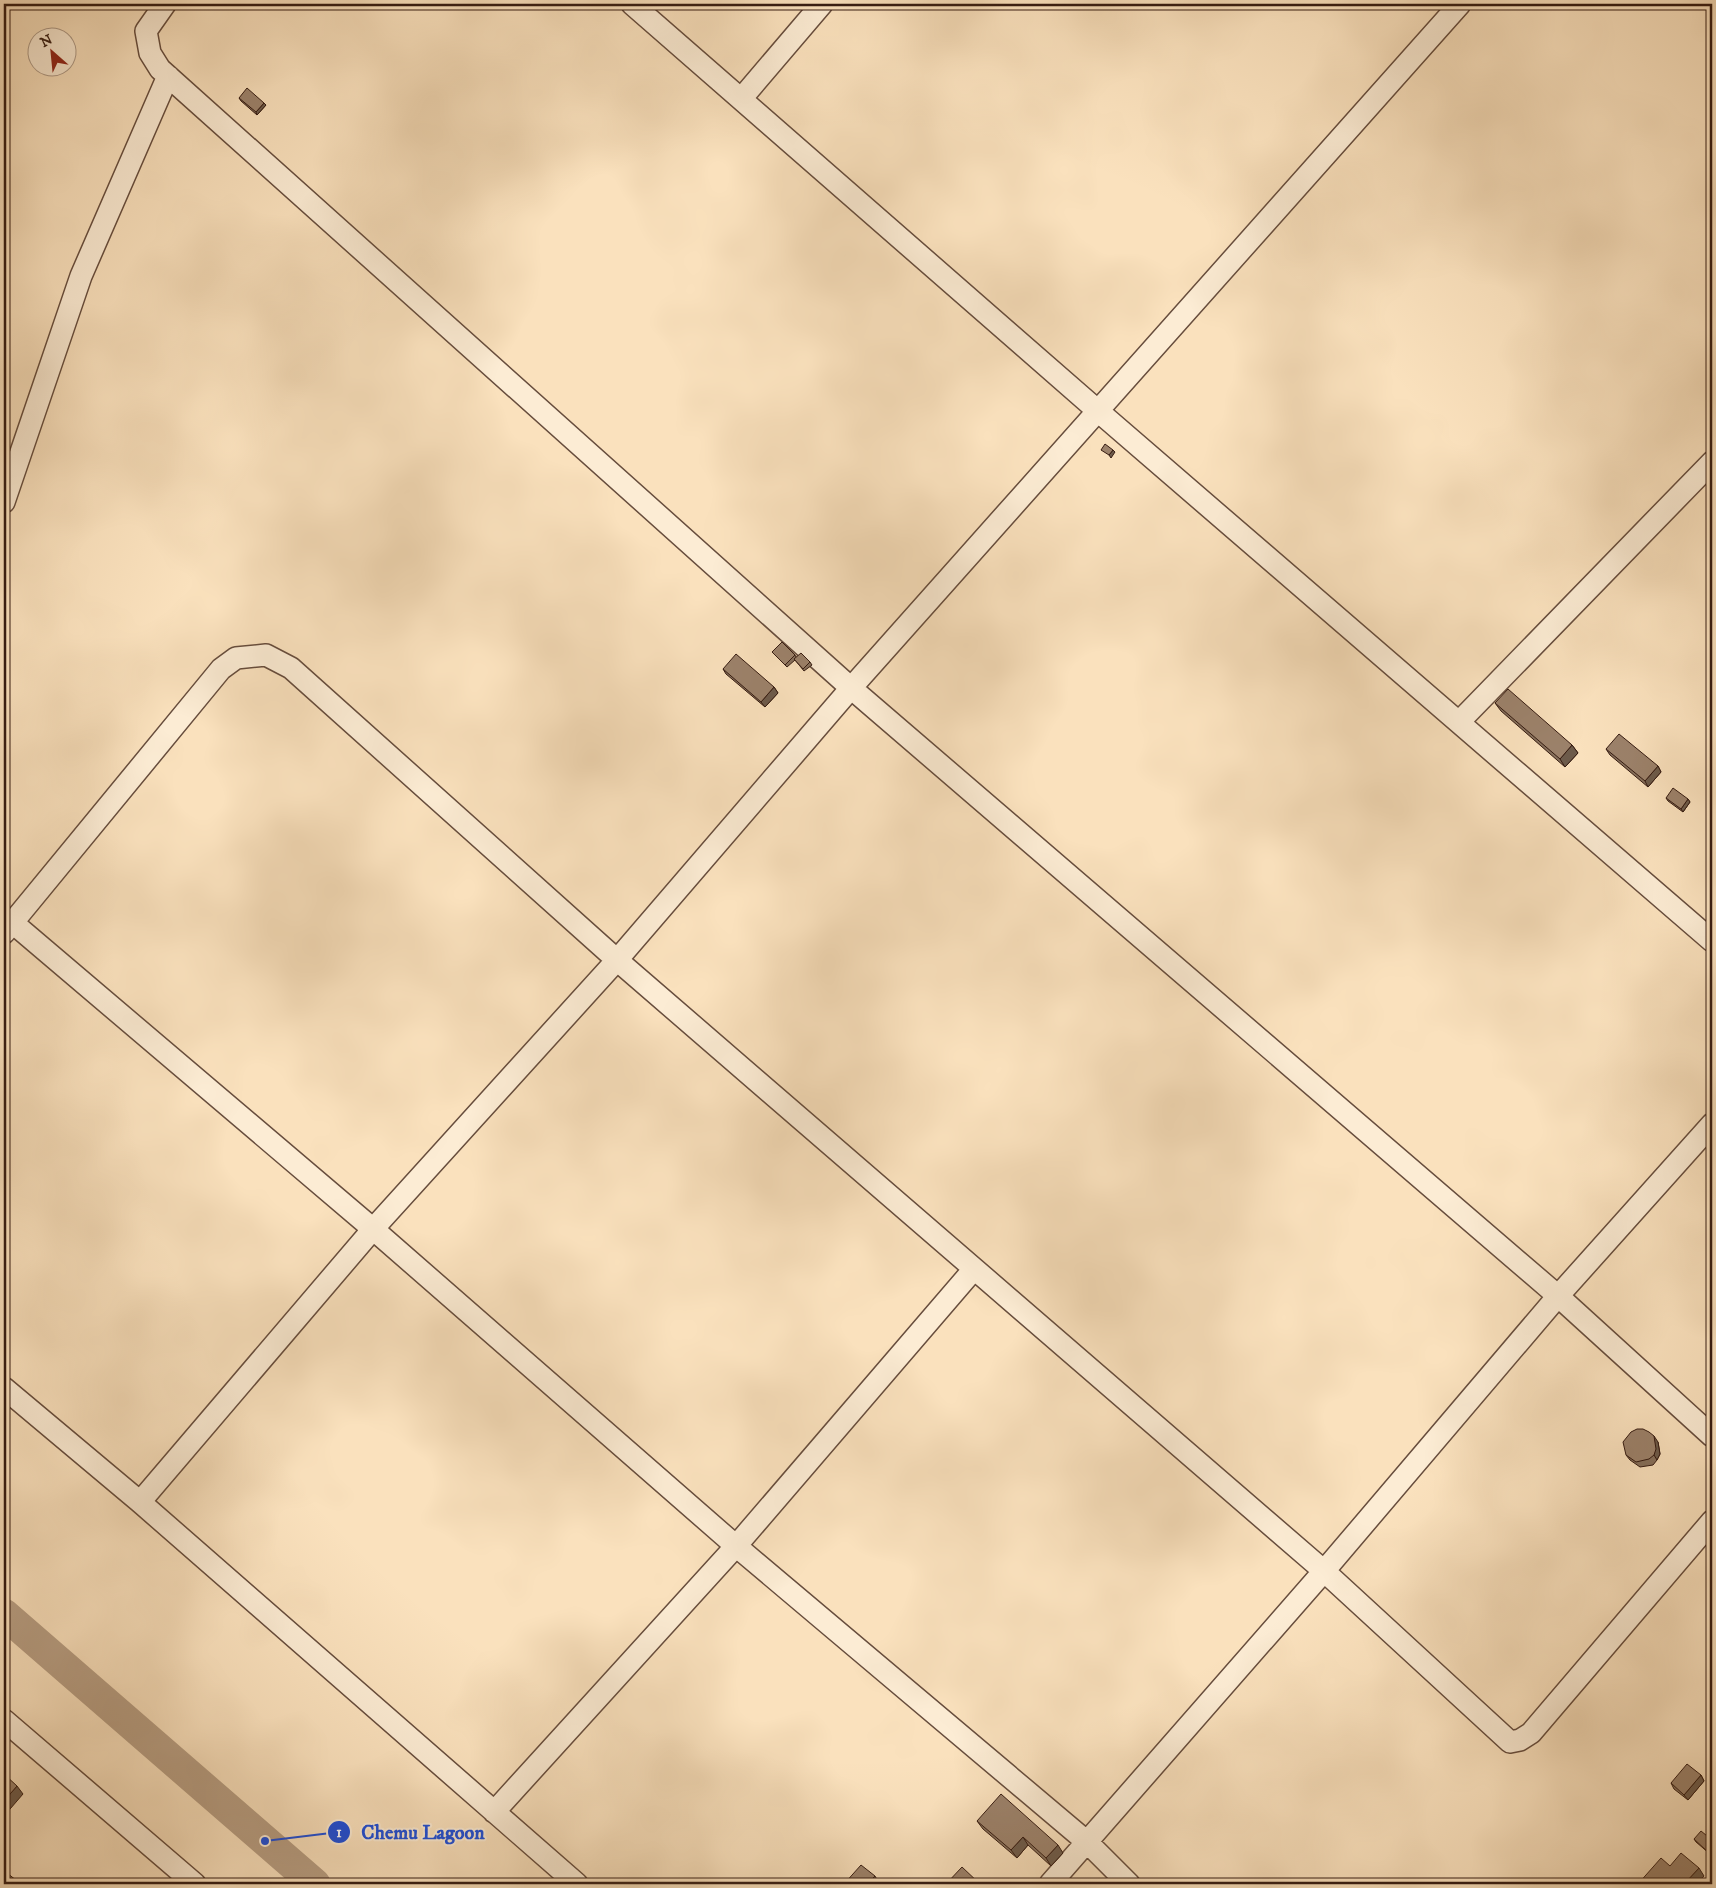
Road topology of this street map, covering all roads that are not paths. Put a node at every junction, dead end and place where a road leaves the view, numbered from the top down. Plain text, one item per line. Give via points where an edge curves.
1 (165, 4) edge
2 (632, 4) edge
3 (822, 4) edge
4 (1460, 4) edge
5 (168, 76) junction
6 (741, 100) junction
7 (1098, 411) junction
8 (1712, 462) edge
9 (4, 502) edge
10 (851, 688) junction
11 (1459, 722) junction
12 (8, 928) edge
13 (1712, 941) edge
14 (616, 960) junction
15 (1712, 1124) edge
16 (373, 1229) junction
17 (974, 1269) junction
18 (1558, 1296) junction
19 (4, 1388) edge
20 (1712, 1436) edge
21 (140, 1502) junction
22 (1712, 1521) edge
23 (736, 1546) junction
24 (1324, 1571) junction
25 (4, 1720) edge
26 (494, 1812) junction
27 (1086, 1842) junction
28 (195, 1884) edge
29 (577, 1884) edge
30 (1050, 1884) edge
31 (1129, 1884) edge

1 - 5 street via 146,31 150,53
2 - 6 street
3 - 6 street
4 - 7 street
5 - 9 street via 81,276
5 - 10 street
6 - 7 street
7 - 10 street
7 - 11 street
8 - 11 street
10 - 14 street
10 - 18 street
11 - 13 street
12 - 14 street via 221,669 236,658 266,655 291,668
12 - 16 street
14 - 16 street
14 - 17 street
15 - 18 street
16 - 21 street
16 - 23 street
17 - 23 street
17 - 24 street
18 - 20 street
18 - 24 street
19 - 21 street
21 - 26 street
22 - 24 street via 1531,1733 1510,1742
23 - 26 street
23 - 27 street
24 - 27 street
25 - 28 street
26 - 29 street
27 - 30 street
27 - 31 street

